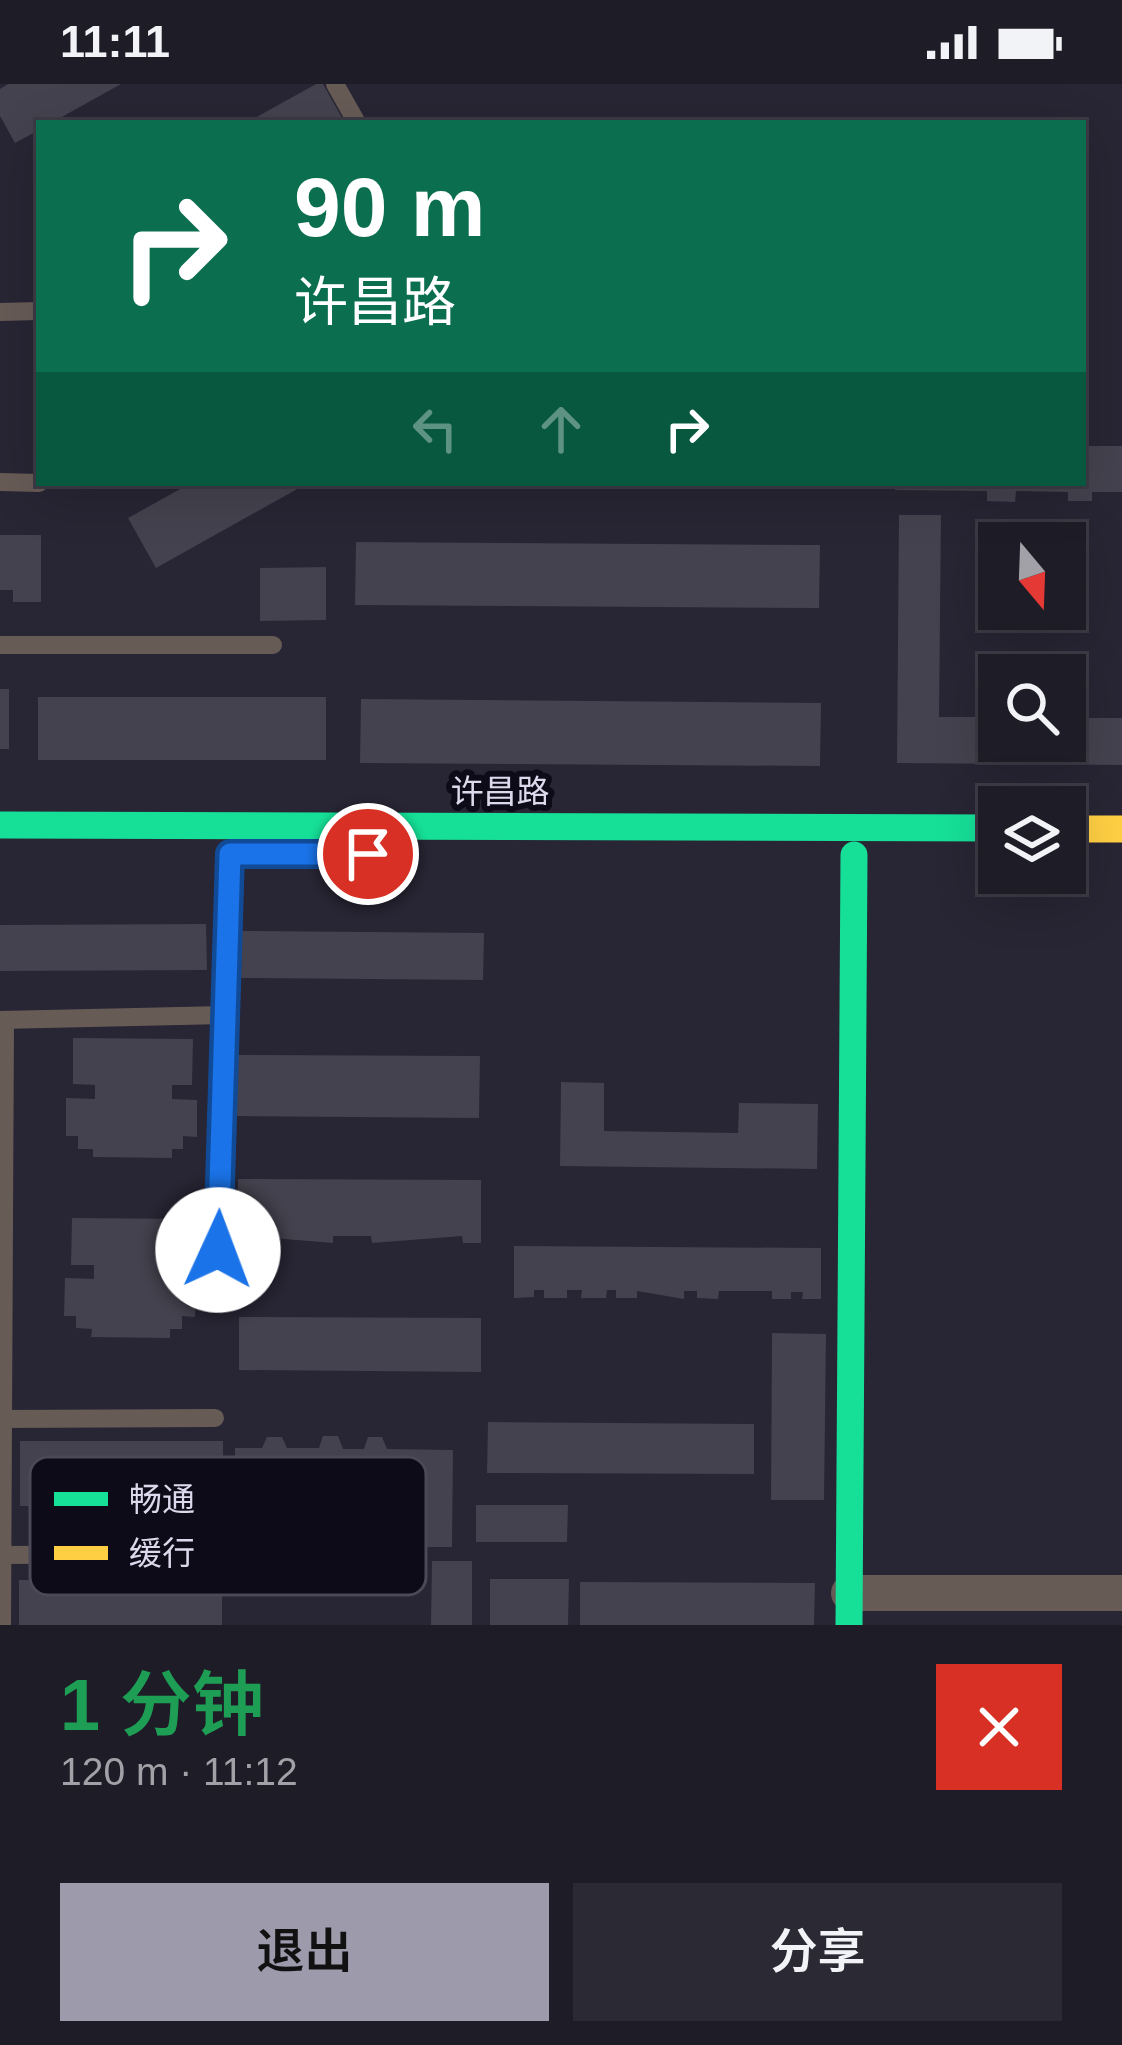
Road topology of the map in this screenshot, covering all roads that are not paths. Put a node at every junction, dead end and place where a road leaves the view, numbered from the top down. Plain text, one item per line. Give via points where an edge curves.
1 (335, 84) edge
2 (355, 120) edge
3 (36, 311) edge
4 (0, 313) edge
5 (0, 482) edge
6 (36, 482) edge
7 (273, 644) dead end
8 (0, 645) edge
9 (0, 825) edge
10 (978, 828) edge
11 (1086, 829) edge
12 (1122, 829) edge
13 (0, 853) edge
14 (230, 854) junction
15 (854, 855) junction
16 (978, 855) edge
17 (1086, 855) edge
18 (1122, 855) edge
19 (225, 1015) junction
20 (2, 1020) edge
21 (217, 1297) dead end
22 (215, 1418) dead end
23 (1, 1419) edge
24 (1, 1555) edge
25 (1122, 1593) edge
26 (849, 1609) edge
27 (2, 1625) edge

1 - 2 lane
3 - 4 lane
5 - 6 lane
7 - 8 lane
9 - 10 street, 许昌路
11 - 12 street
13 - 14 street, 许昌路
14 - 15 street, 许昌路
14 - 19 lane
15 - 16 street, 许昌路
15 - 26 street
17 - 18 street
19 - 20 lane
19 - 21 lane
20 - 23 lane
22 - 23 lane
23 - 24 lane
24 - 27 lane
25 - 26 street

